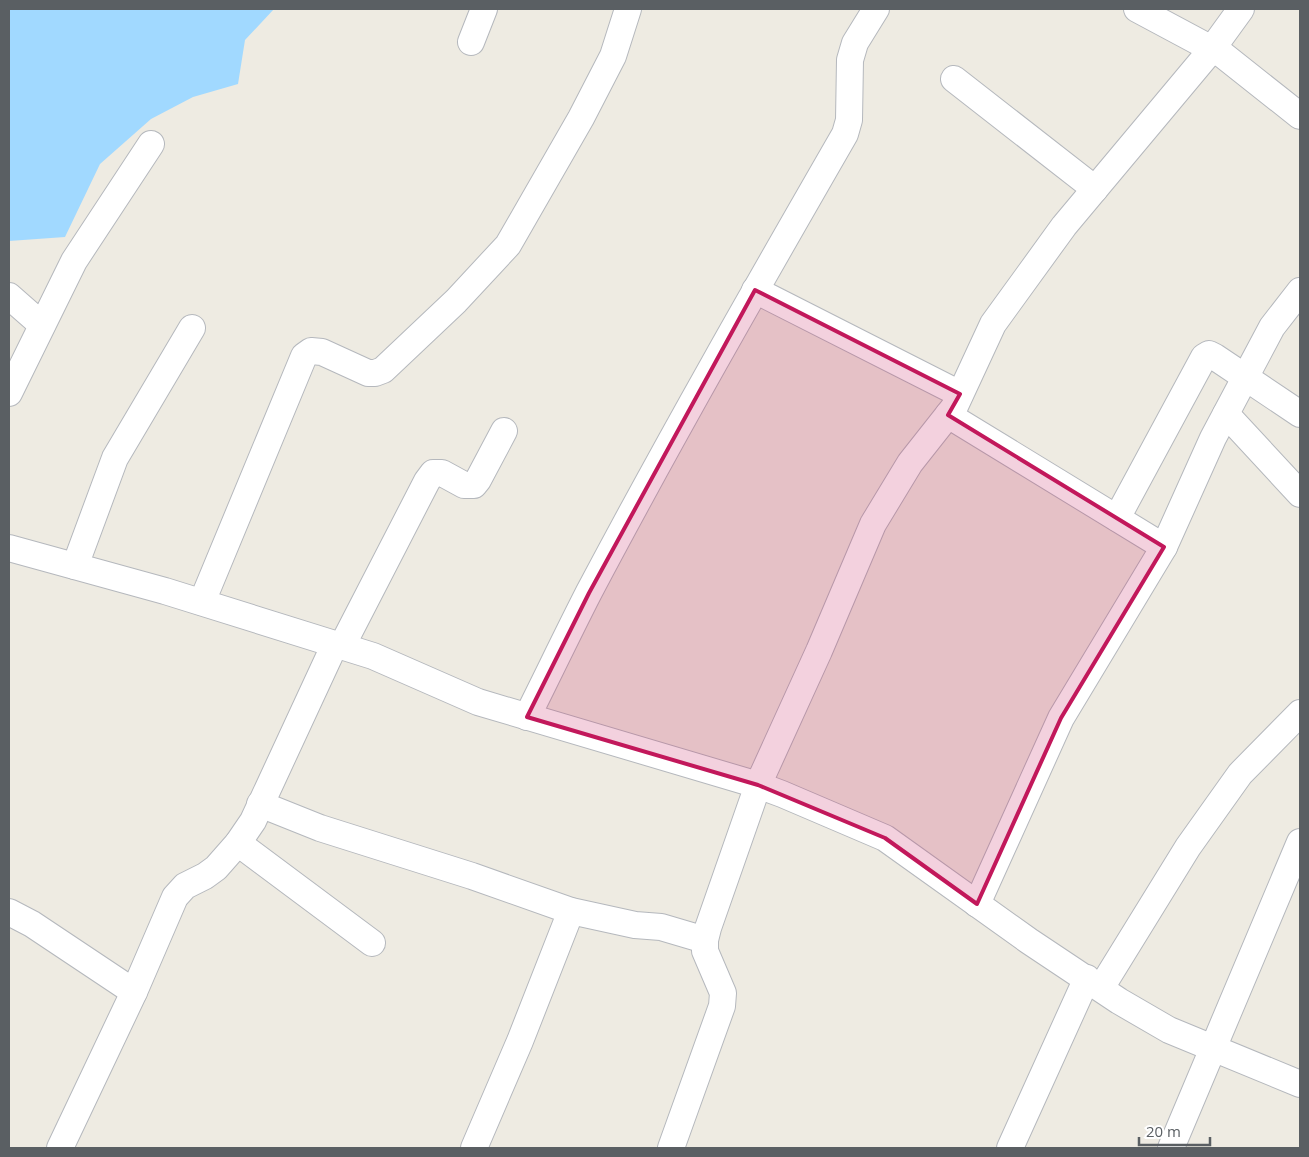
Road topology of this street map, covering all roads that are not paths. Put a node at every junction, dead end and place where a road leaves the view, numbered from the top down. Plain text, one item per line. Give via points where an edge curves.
1 (484, 9) edge
2 (628, 9) edge
3 (876, 9) edge
4 (1137, 9) edge
5 (1241, 9) edge
6 (471, 42) dead end
7 (1212, 49) junction
8 (954, 79) dead end
9 (1300, 116) edge
10 (151, 144) dead end
11 (1095, 189) junction
12 (755, 290) junction
13 (1300, 291) edge
14 (9, 296) edge
15 (42, 325) junction
16 (192, 328) dead end
17 (1245, 378) junction
18 (9, 393) edge
19 (954, 405) junction
20 (1226, 414) junction
21 (1300, 414) edge
22 (504, 431) dead end
23 (1300, 494) edge
24 (1116, 518) junction
25 (1164, 547) junction
26 (9, 548) edge
27 (75, 566) junction
28 (202, 602) junction
29 (338, 645) junction
30 (1300, 713) edge
31 (527, 717) junction
32 (758, 785) junction
33 (260, 804) junction
34 (1300, 842) edge
35 (238, 844) junction
36 (977, 904) junction
37 (570, 911) junction
38 (9, 912) edge
39 (705, 940) junction
40 (372, 943) dead end
41 (1094, 983) junction
42 (134, 992) junction
43 (1213, 1049) junction
44 (1300, 1084) edge
45 (60, 1148) edge
46 (474, 1148) edge
47 (671, 1148) edge
48 (1010, 1148) edge
49 (1171, 1148) edge

1 - 6 street
2 - 28 street via 613,56 508,245 456,301 383,370 375,373 368,373 322,352 311,351 304,356
3 - 12 street via 855,43 850,60 846,134
4 - 7 street
5 - 7 street
7 - 9 street
7 - 11 street
8 - 11 street
10 - 15 street via 74,261
11 - 19 street via 993,324
12 - 19 street
12 - 31 street via 589,593
13 - 17 street via 1272,327
14 - 15 street
15 - 18 street
16 - 27 street via 115,458
17 - 20 street
17 - 21 street
17 - 24 street via 1215,356 1208,354 1204,357
19 - 24 street
19 - 32 street via 910,463 873,524
20 - 23 street
20 - 25 street
22 - 29 street via 474,484 464,485 442,473 433,473
24 - 25 street
25 - 36 street via 1061,718
26 - 27 street
27 - 28 street
28 - 29 street
29 - 31 street via 374,656 478,702
29 - 33 street
30 - 41 street via 1240,774
31 - 32 street
32 - 36 street via 885,838
32 - 39 street
33 - 35 street
33 - 37 street via 320,828
34 - 43 street
35 - 40 street
35 - 42 street via 216,868 185,886 176,897
36 - 41 street
37 - 39 street via 635,925 661,927
37 - 46 street
38 - 42 street
39 - 47 street via 705,951 723,993 722,1006
41 - 43 street via 1169,1030
41 - 48 street
42 - 45 street
43 - 44 street
43 - 49 street

